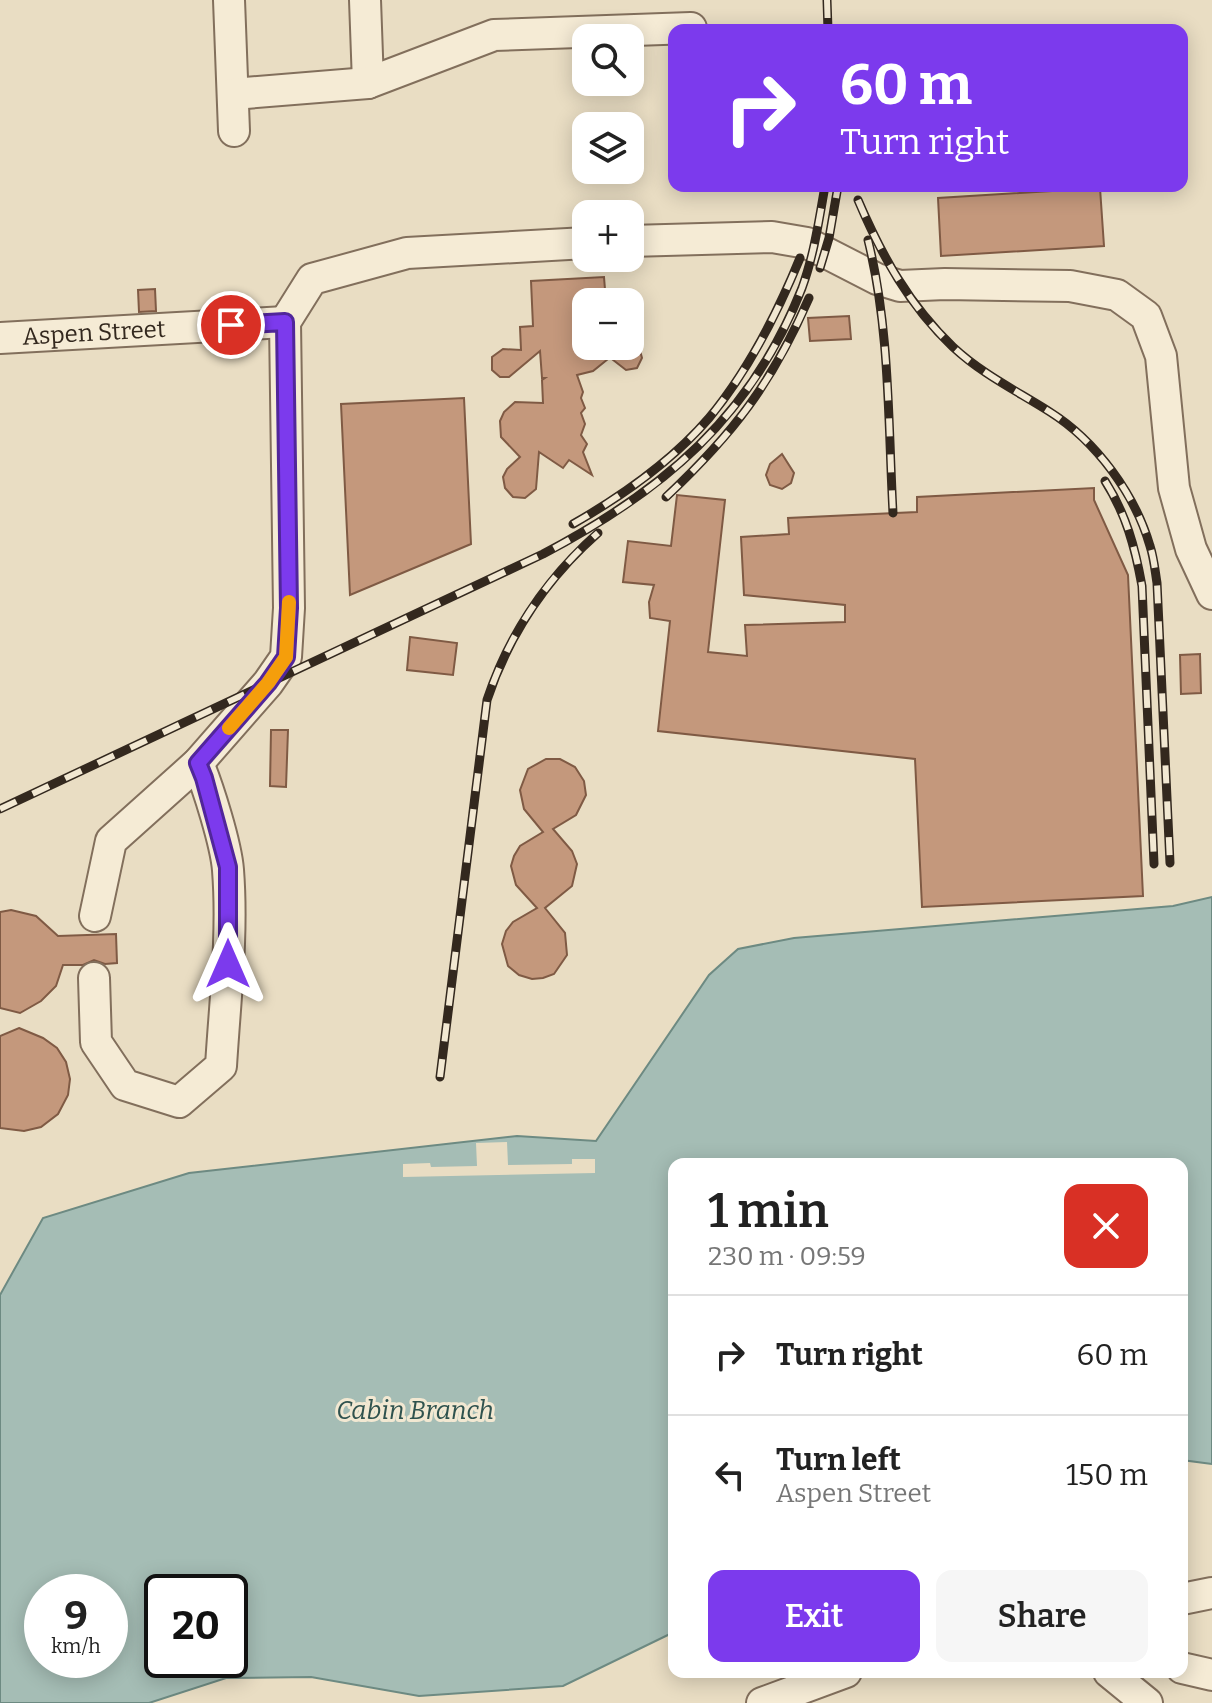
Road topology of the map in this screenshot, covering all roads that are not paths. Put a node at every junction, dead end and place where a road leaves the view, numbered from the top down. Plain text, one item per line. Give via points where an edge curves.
1 (229, 0) edge
2 (365, 0) edge
3 (668, 29) edge
4 (368, 83) junction
5 (233, 94) junction
6 (234, 131) dead end
7 (644, 241) edge
8 (572, 244) edge
9 (285, 322) junction
10 (0, 338) edge
11 (1212, 594) edge
12 (198, 763) junction
13 (95, 916) dead end
14 (94, 978) dead end
15 (1212, 1593) edge
16 (1188, 1598) edge
17 (1188, 1669) edge
18 (1212, 1675) edge
19 (830, 1678) edge
20 (1116, 1678) edge
21 (762, 1703) edge
22 (1147, 1703) edge

1 - 5 street
2 - 4 street
3 - 4 street via 494,35
4 - 5 street
5 - 6 street
7 - 11 street via 772,237 807,243 900,286 1070,286 1117,295 1146,316 1161,356 1174,488 1191,549
8 - 9 street via 407,253 312,279
9 - 10 street, Aspen Street
9 - 12 street via 286,657
12 - 13 street via 111,841
12 - 14 street via 228,867 221,1066 179,1102 125,1085 96,1042
15 - 16 street
17 - 18 street
19 - 21 street
20 - 22 street

